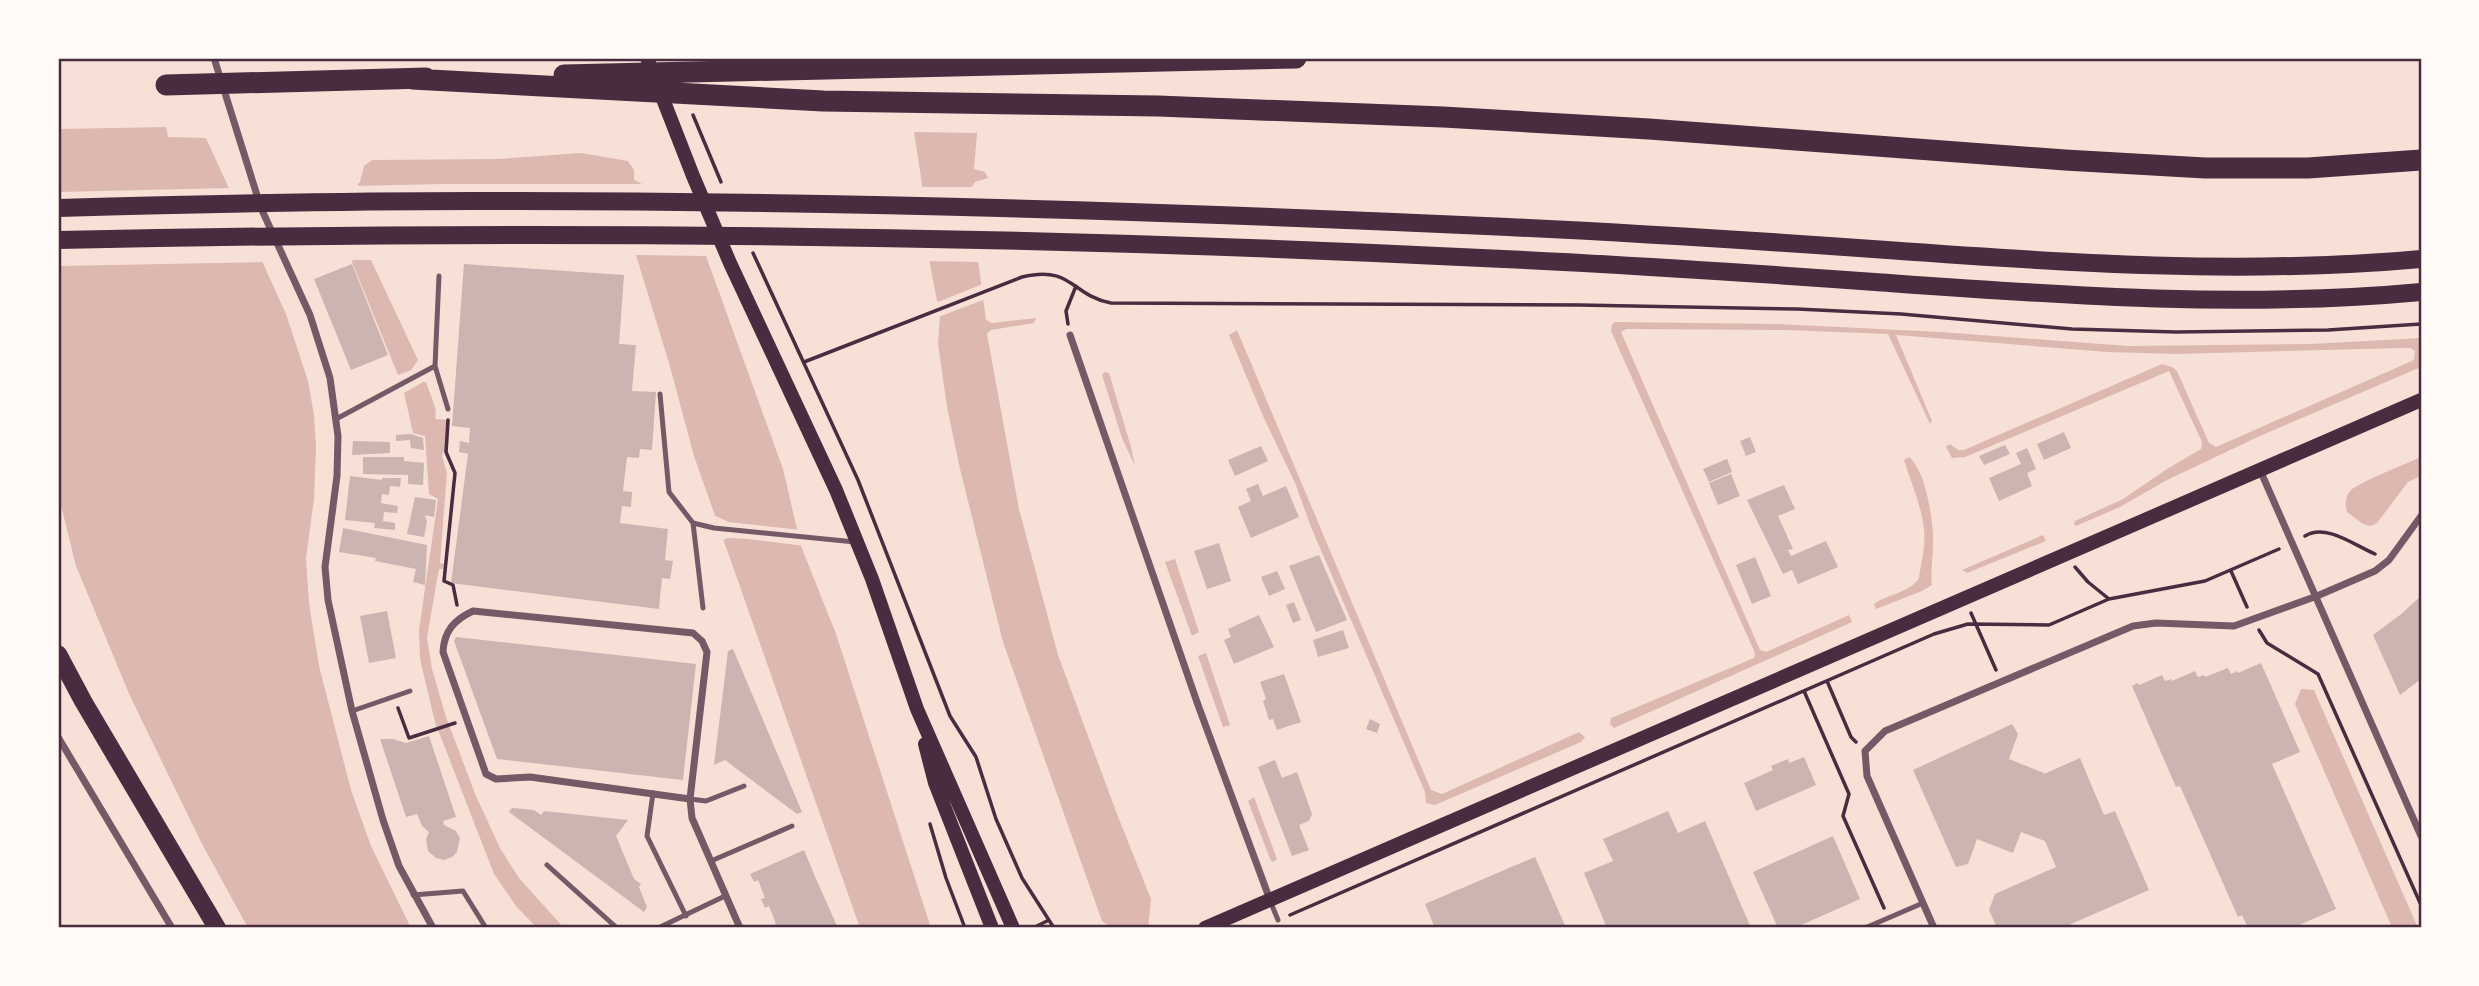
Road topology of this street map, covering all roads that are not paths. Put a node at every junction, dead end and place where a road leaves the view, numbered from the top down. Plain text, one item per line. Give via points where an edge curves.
1 (214, 58) edge
2 (647, 58) edge
3 (1296, 58) edge
4 (412, 79) junction
5 (166, 85) dead end
6 (2421, 160) edge
7 (58, 208) edge
8 (58, 240) edge
9 (2421, 259) edge
10 (439, 276) dead end
11 (2421, 292) edge
12 (1070, 335) road end
13 (435, 366) junction
14 (660, 394) dead end
15 (2421, 400) edge
16 (448, 409) dead end
17 (338, 418) junction
18 (2260, 470) junction
19 (2421, 516) edge
20 (693, 523) junction
21 (858, 543) junction
22 (2317, 596) junction
23 (703, 608) dead end
24 (58, 654) edge
25 (410, 691) dead end
26 (917, 709) junction
27 (352, 711) junction
28 (58, 737) edge
29 (744, 786) dead end
30 (653, 793) junction
31 (690, 799) junction
32 (792, 826) dead end
33 (2421, 836) edge
34 (711, 861) junction
35 (547, 865) dead end
36 (413, 895) junction
37 (725, 896) junction
38 (1270, 900) junction
39 (1923, 903) junction
40 (686, 916) junction
41 (1278, 920) road end
42 (172, 928) edge
43 (217, 928) edge
44 (433, 928) edge
45 (486, 928) edge
46 (617, 928) edge
47 (658, 928) edge
48 (740, 928) edge
49 (992, 928) edge
50 (1013, 928) edge
51 (1205, 928) edge
52 (1865, 928) edge
53 (1934, 928) edge

1 - 17 street via 269,229 310,315
2 - 21 main road via 730,263
3 - 4 highway
4 - 5 highway
4 - 6 highway via 823,101 1158,106 1468,118 2205,168 2308,168
7 - 9 main road via 586,201 861,204 1647,233 2143,267 2295,267
8 - 11 main road via 599,233 1112,243 1548,261 2141,299 2267,300
10 - 13 lane
12 - 38 street
13 - 16 lane
13 - 17 lane
14 - 20 lane via 669,492
15 - 18 main road
17 - 27 street via 337,476 325,573
18 - 22 street
18 - 38 main road
19 - 22 street via 2389,560 2375,571
20 - 21 lane
20 - 23 lane
21 - 26 main road
22 - 33 street
22 - 39 street via 2234,626 2133,626 1885,731 1866,751 1867,776
24 - 43 main road
25 - 27 lane
26 - 49 main road via 935,783
26 - 50 main road
27 - 36 street via 383,820
28 - 42 street
29 - 31 lane via 706,801
30 - 31 street
30 - 31 street via 530,777 496,779 486,774 443,652 448,629 473,611 693,633 706,652
30 - 40 lane via 648,836
31 - 34 street via 692,818
32 - 34 lane
34 - 37 street
35 - 46 lane
36 - 44 street
36 - 45 lane via 463,891
37 - 40 lane
37 - 48 street
38 - 41 lane
38 - 51 main road
39 - 52 lane
39 - 53 street
40 - 47 lane

